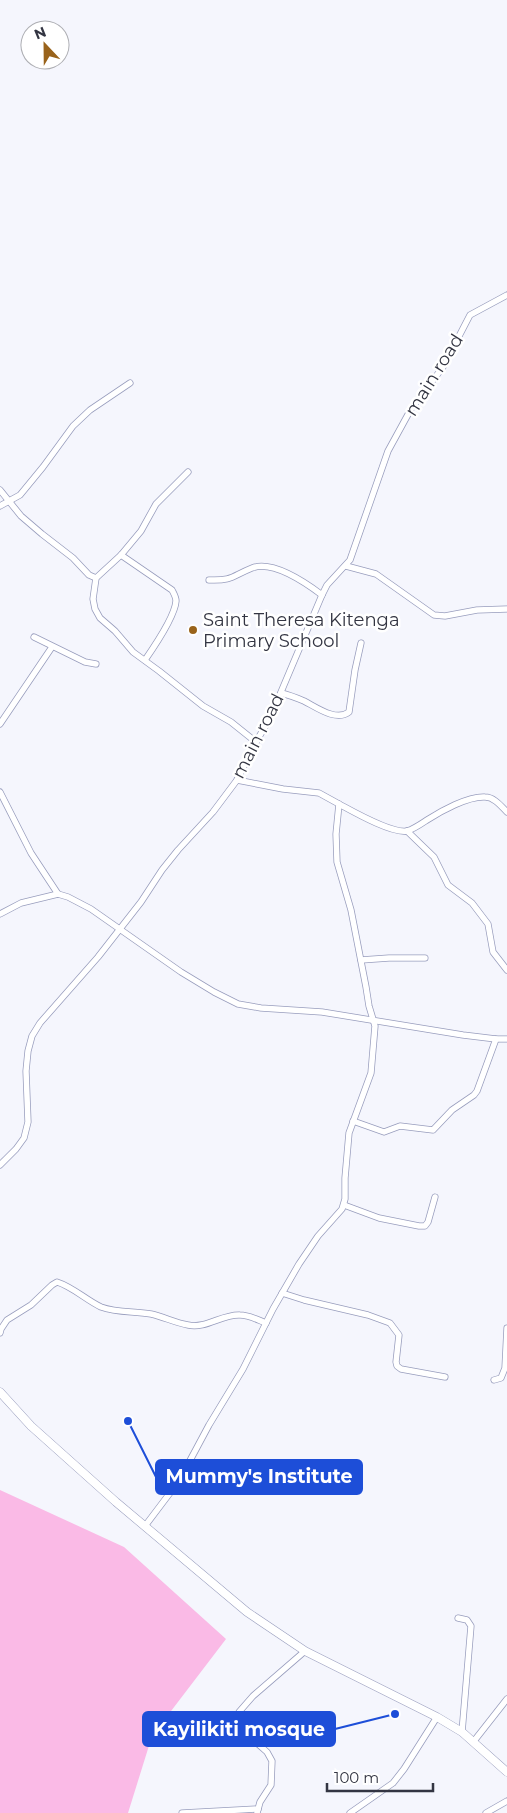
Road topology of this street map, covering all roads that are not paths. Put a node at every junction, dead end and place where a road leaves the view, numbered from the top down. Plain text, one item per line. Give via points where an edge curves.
1 (507, 295) edge
2 (130, 384) dead end
3 (188, 472) dead end
4 (0, 490) edge
5 (9, 502) junction
6 (0, 506) edge
7 (121, 555) junction
8 (346, 566) junction
9 (96, 578) junction
10 (209, 580) dead end
11 (322, 596) junction
12 (507, 609) edge
13 (34, 637) dead end
14 (361, 643) dead end
15 (52, 647) junction
16 (145, 660) junction
17 (96, 664) dead end
18 (282, 693) junction
19 (0, 724) edge
20 (256, 742) junction
21 (237, 780) junction
22 (0, 792) edge
23 (338, 804) junction
24 (507, 812) edge
25 (407, 831) junction
26 (58, 894) junction
27 (0, 914) edge
28 (120, 930) junction
29 (425, 958) dead end
30 (361, 960) junction
31 (507, 970) edge
32 (373, 1019) junction
33 (496, 1039) junction
34 (507, 1039) edge
35 (353, 1121) junction
36 (0, 1165) edge
37 (435, 1197) dead end
38 (344, 1205) junction
39 (282, 1293) junction
40 (266, 1323) junction
41 (507, 1328) edge
42 (0, 1333) edge
43 (445, 1377) dead end
44 (494, 1380) dead end
45 (0, 1392) edge
46 (144, 1526) junction
47 (458, 1618) dead end
48 (305, 1651) junction
49 (507, 1699) edge
50 (437, 1717) junction
51 (462, 1732) junction
52 (474, 1741) junction
53 (507, 1772) edge
54 (507, 1801) edge
55 (258, 1811) edge
56 (182, 1813) edge
57 (350, 1813) edge
58 (486, 1813) edge

1 - 8 street, main road via 470,315 443,366 411,409 388,451
2 - 5 street via 72,426 20,495
3 - 7 street via 156,504 141,531
4 - 5 street
5 - 6 street
5 - 9 street
7 - 9 street
7 - 16 street via 172,590 176,599 165,627
8 - 11 street, main road via 327,585
8 - 12 street via 376,574 434,615
9 - 16 street via 93,598 100,618
10 - 11 street via 232,579 262,565 298,579
11 - 18 street, main road
13 - 15 street
14 - 18 street via 347,714 329,713
15 - 17 street
15 - 19 street
16 - 20 street via 203,706
18 - 20 street, main road
20 - 21 street, main road
21 - 23 street via 319,793
21 - 28 street, main road via 162,870
22 - 26 street
23 - 25 street via 372,821
23 - 30 street via 338,862
24 - 25 street via 494,800 475,798
25 - 31 street via 434,857 448,885 472,902 488,924 493,952
26 - 27 street via 20,903
26 - 28 street via 91,909
28 - 32 street via 214,992 238,1004
28 - 36 street, main road via 40,1022 32,1036 26,1072 28,1122 24,1138
29 - 30 street
30 - 32 street
32 - 33 street
32 - 35 street via 375,1036 371,1073
33 - 34 street
33 - 35 street via 478,1090 432,1130 400,1126 384,1132
35 - 38 street via 347,1143
37 - 38 street via 427,1225 419,1226 379,1218
38 - 39 street via 318,1236
39 - 40 street
39 - 43 street via 390,1323 399,1335 397,1366
40 - 42 street via 242,1315 201,1325 185,1325 167,1318 101,1306 57,1282 7,1320
40 - 46 street via 179,1481
41 - 44 street via 505,1368 501,1378
45 - 46 main road via 31,1426
46 - 48 main road via 247,1612
47 - 51 street via 468,1620 471,1626
48 - 50 main road
48 - 55 street via 239,1712 240,1728 267,1752 272,1761 271,1785
49 - 52 street
50 - 51 main road
50 - 57 street via 393,1783
51 - 52 main road
52 - 53 main road
54 - 58 street
55 - 56 street

